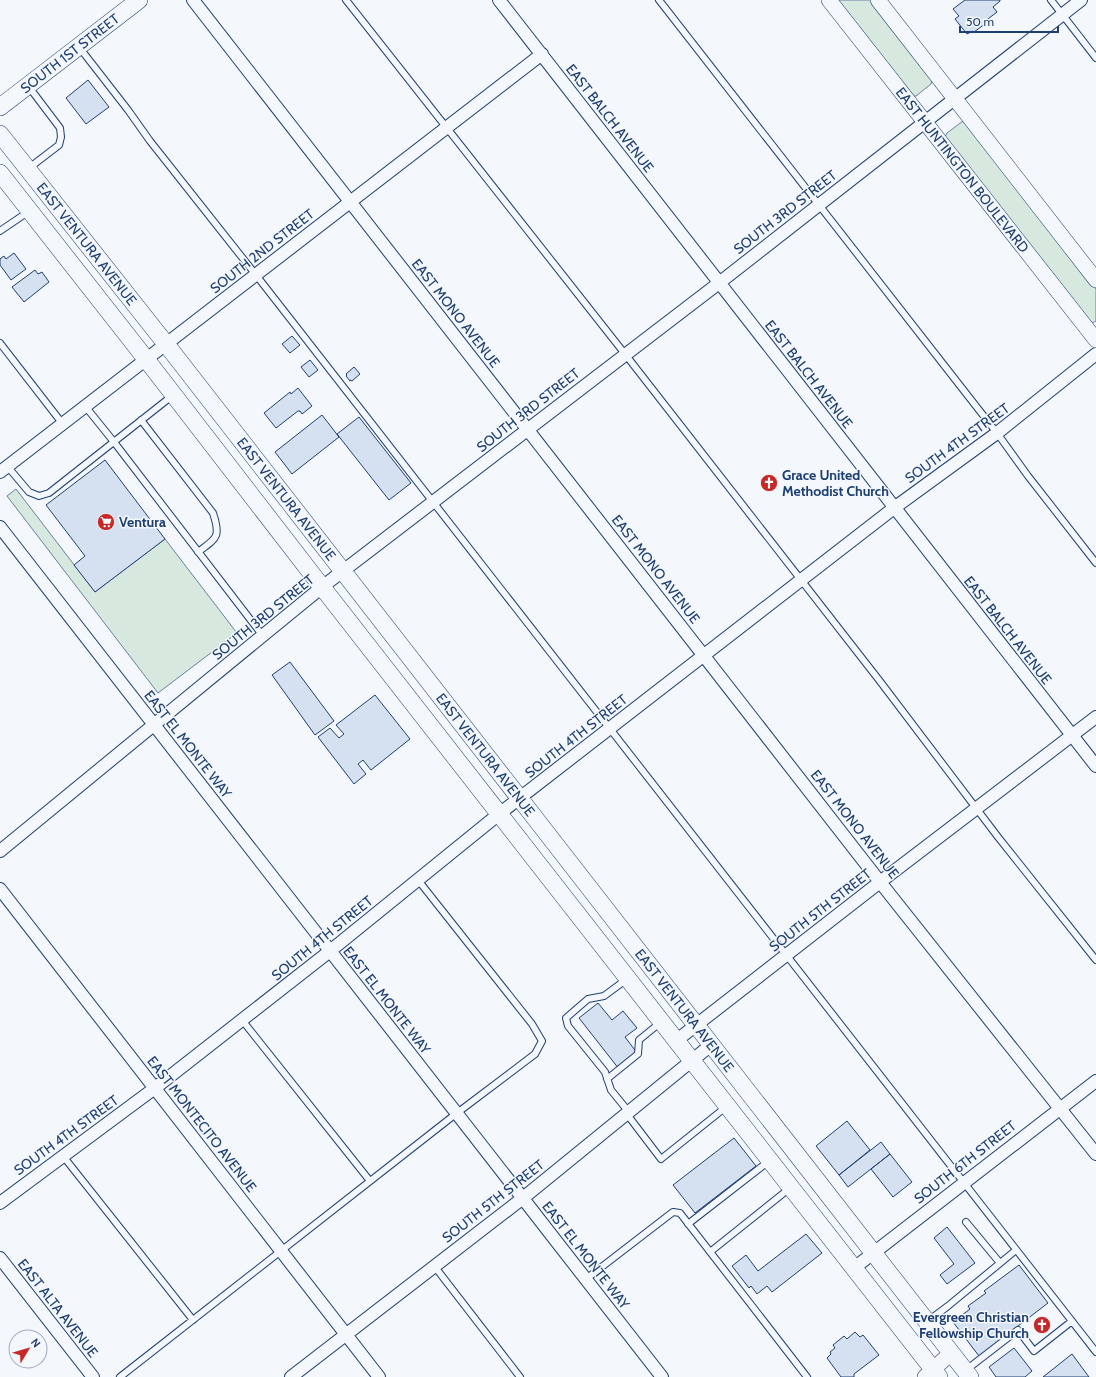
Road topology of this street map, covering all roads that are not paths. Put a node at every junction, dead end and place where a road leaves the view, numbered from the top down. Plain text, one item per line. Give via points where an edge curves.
1 (139, 0) edge
2 (193, 0) edge
3 (346, 0) edge
4 (499, 0) edge
5 (659, 0) edge
6 (830, 0) edge
7 (878, 0) edge
8 (1051, 0) edge
9 (1081, 0) edge
10 (1062, 14) junction
11 (79, 46) junction
12 (542, 54) junction
13 (1096, 58) edge
14 (28, 85) junction
15 (954, 99) junction
16 (0, 107) edge
17 (925, 123) junction
18 (446, 128) junction
19 (0, 134) edge
20 (28, 169) junction
21 (0, 173) edge
22 (350, 202) junction
23 (819, 204) junction
24 (30, 211) junction
25 (0, 231) edge
26 (256, 275) junction
27 (1096, 280) edge
28 (719, 283) junction
29 (1096, 340) edge
30 (0, 343) edge
31 (166, 344) junction
32 (625, 354) junction
33 (1096, 354) edge
34 (146, 359) junction
35 (174, 395) junction
36 (85, 406) junction
37 (141, 420) junction
38 (62, 423) junction
39 (528, 430) junction
40 (997, 433) junction
41 (114, 442) junction
42 (4, 469) edge
43 (433, 502) junction
44 (894, 508) junction
45 (0, 527) edge
46 (198, 552) junction
47 (1096, 563) edge
48 (342, 572) junction
49 (801, 581) junction
50 (322, 587) junction
51 (263, 636) junction
52 (705, 656) junction
53 (1096, 717) edge
54 (154, 725) junction
55 (610, 729) junction
56 (1072, 736) junction
57 (1096, 766) edge
58 (519, 799) junction
59 (977, 809) junction
60 (499, 814) junction
61 (0, 851) edge
62 (418, 880) junction
63 (880, 882) junction
64 (0, 889) edge
65 (330, 951) junction
66 (786, 955) junction
67 (1096, 960) edge
68 (628, 978) junction
69 (242, 1020) junction
70 (662, 1021) junction
71 (696, 1026) junction
72 (677, 1040) junction
73 (711, 1045) junction
74 (693, 1060) junction
75 (607, 1079) junction
76 (1096, 1081) edge
77 (155, 1088) junction
78 (728, 1106) junction
79 (1059, 1108) junction
80 (627, 1112) junction
81 (457, 1113) junction
82 (1096, 1154) edge
83 (63, 1156) junction
84 (770, 1160) junction
85 (370, 1181) junction
86 (964, 1182) junction
87 (791, 1187) junction
88 (523, 1198) junction
89 (0, 1203) edge
90 (966, 1222) dead end
91 (688, 1224) junction
92 (281, 1250) junction
93 (1016, 1250) junction
94 (710, 1252) junction
95 (873, 1253) junction
96 (0, 1258) edge
97 (1000, 1264) junction
98 (434, 1267) junction
99 (854, 1268) junction
100 (586, 1279) junction
101 (193, 1320) junction
102 (1072, 1321) junction
103 (927, 1322) junction
104 (346, 1334) junction
105 (1096, 1352) edge
106 (951, 1354) junction
107 (967, 1374) edge
108 (933, 1375) edge
109 (93, 1377) edge
110 (120, 1377) edge
111 (291, 1377) edge
112 (380, 1377) edge
113 (520, 1377) edge
114 (662, 1377) edge
115 (807, 1377) edge

1 - 11 main road, SOUTH 1ST STREET
2 - 22 street, EAST MONO AVENUE
3 - 18 lane
4 - 12 street, EAST BALCH AVENUE
5 - 23 lane
6 - 17 street, EAST HUNTINGTON BOULEVARD
7 - 15 street
8 - 10 lane
9 - 10 street, SOUTH 3RD STREET
10 - 13 lane
10 - 15 street, SOUTH 3RD STREET
11 - 14 main road, SOUTH 1ST STREET
11 - 26 lane
12 - 18 street, SOUTH 2ND STREET
12 - 28 street, EAST BALCH AVENUE
14 - 16 main road, SOUTH 1ST STREET
14 - 20 lane via 60,128 61,137 59,145
15 - 17 street, SOUTH 3RD STREET
15 - 27 street
17 - 23 street, SOUTH 3RD STREET
17 - 29 street, EAST HUNTINGTON BOULEVARD
18 - 22 street, SOUTH 2ND STREET
18 - 32 lane
19 - 20 main road, EAST VENTURA AVENUE
20 - 31 main road, EAST VENTURA AVENUE
21 - 24 main road, EAST VENTURA AVENUE
22 - 26 street, SOUTH 2ND STREET
22 - 39 street, EAST MONO AVENUE
23 - 28 street, SOUTH 3RD STREET
23 - 40 lane
24 - 25 lane
24 - 34 main road, EAST VENTURA AVENUE
26 - 31 street, SOUTH 2ND STREET
26 - 43 lane
28 - 32 street, SOUTH 3RD STREET
28 - 44 street, EAST BALCH AVENUE
30 - 38 lane
31 - 34 street, SOUTH 2ND STREET
31 - 48 main road, EAST VENTURA AVENUE
32 - 39 street, SOUTH 3RD STREET
32 - 49 lane
33 - 40 street, SOUTH 4TH STREET
34 - 35 main road, EAST VENTURA AVENUE
34 - 36 street, SOUTH 2ND STREET
35 - 37 lane
35 - 50 main road, EAST VENTURA AVENUE
36 - 38 street, SOUTH 2ND STREET
36 - 41 lane
37 - 41 lane
37 - 46 lane via 213,513 218,528 214,540
38 - 42 street, SOUTH 2ND STREET
39 - 43 street, SOUTH 3RD STREET
39 - 52 street, EAST MONO AVENUE
40 - 44 street, SOUTH 4TH STREET
40 - 47 lane
41 - 42 lane via 49,493 39,496 29,492
41 - 46 lane
43 - 48 street, SOUTH 3RD STREET
43 - 55 lane
44 - 49 street, SOUTH 4TH STREET
44 - 56 street, EAST BALCH AVENUE
45 - 54 street, EAST EL MONTE WAY
46 - 51 lane
48 - 50 street, SOUTH 3RD STREET
48 - 58 main road, EAST VENTURA AVENUE
49 - 52 street, SOUTH 4TH STREET
49 - 59 lane
50 - 51 street, SOUTH 3RD STREET
50 - 60 main road, EAST VENTURA AVENUE
51 - 54 street, SOUTH 3RD STREET
52 - 55 street, SOUTH 4TH STREET
52 - 63 street, EAST MONO AVENUE
53 - 56 street, SOUTH 5TH STREET
54 - 61 street, SOUTH 3RD STREET
54 - 65 street, EAST EL MONTE WAY
55 - 58 street, SOUTH 4TH STREET
55 - 66 lane
56 - 57 street, EAST BALCH AVENUE
56 - 59 street, SOUTH 5TH STREET
58 - 60 street, SOUTH 4TH STREET
58 - 71 main road, EAST VENTURA AVENUE
59 - 63 street, SOUTH 5TH STREET
59 - 67 lane
60 - 62 street, SOUTH 4TH STREET
60 - 68 main road, EAST VENTURA AVENUE
62 - 65 street, SOUTH 4TH STREET
62 - 81 lane via 532,1024 542,1041 535,1054
63 - 66 street, SOUTH 5TH STREET
63 - 79 street, EAST MONO AVENUE
64 - 77 street, EAST MONTECITO AVENUE
65 - 69 street, SOUTH 4TH STREET
65 - 81 street, EAST EL MONTE WAY
66 - 71 street, SOUTH 5TH STREET
66 - 86 lane
68 - 70 main road, EAST VENTURA AVENUE
68 - 75 lane via 604,996 588,999 566,1018 568,1026 605,1072
69 - 77 street, SOUTH 4TH STREET
69 - 85 lane
70 - 72 main road, EAST VENTURA AVENUE
70 - 75 lane via 639,1040 638,1054
71 - 72 street, SOUTH 5TH STREET
71 - 73 main road, EAST VENTURA AVENUE
72 - 74 main road, EAST VENTURA AVENUE
73 - 74 street, SOUTH 5TH STREET
73 - 95 main road, EAST VENTURA AVENUE
74 - 78 main road, EAST VENTURA AVENUE
74 - 80 street, SOUTH 5TH STREET
75 - 80 lane via 611,1090
76 - 79 street, SOUTH 6TH STREET
77 - 83 street, SOUTH 4TH STREET
77 - 92 street, EAST MONTECITO AVENUE
78 - 80 lane via 661,1158
78 - 84 main road, EAST VENTURA AVENUE
79 - 82 street, EAST MONO AVENUE
79 - 86 street, SOUTH 6TH STREET
80 - 88 street, SOUTH 5TH STREET
81 - 85 lane
81 - 88 street, EAST EL MONTE WAY
83 - 89 street, SOUTH 4TH STREET
83 - 101 lane
84 - 87 main road, EAST VENTURA AVENUE
84 - 91 lane
85 - 92 lane
86 - 93 lane
86 - 95 street, SOUTH 6TH STREET
87 - 94 lane
87 - 99 main road, EAST VENTURA AVENUE
88 - 98 street, SOUTH 5TH STREET
88 - 100 street, EAST EL MONTE WAY
90 - 97 lane
91 - 94 lane
91 - 100 lane via 680,1213 673,1212
92 - 101 lane
92 - 104 street, EAST MONTECITO AVENUE
93 - 97 lane
93 - 102 lane
94 - 115 lane
95 - 99 street, SOUTH 6TH STREET
95 - 103 main road, EAST VENTURA AVENUE
96 - 109 street, EAST ALTA AVENUE
97 - 103 lane
98 - 104 street, SOUTH 5TH STREET
98 - 113 lane
99 - 108 main road, EAST VENTURA AVENUE
100 - 114 street, EAST EL MONTE WAY
101 - 110 lane
102 - 105 lane
102 - 107 lane via 1034,1351 1018,1330
103 - 106 main road, EAST VENTURA AVENUE
104 - 111 street, SOUTH 5TH STREET
104 - 112 street, EAST MONTECITO AVENUE
106 - 107 main road, EAST VENTURA AVENUE
106 - 108 street

